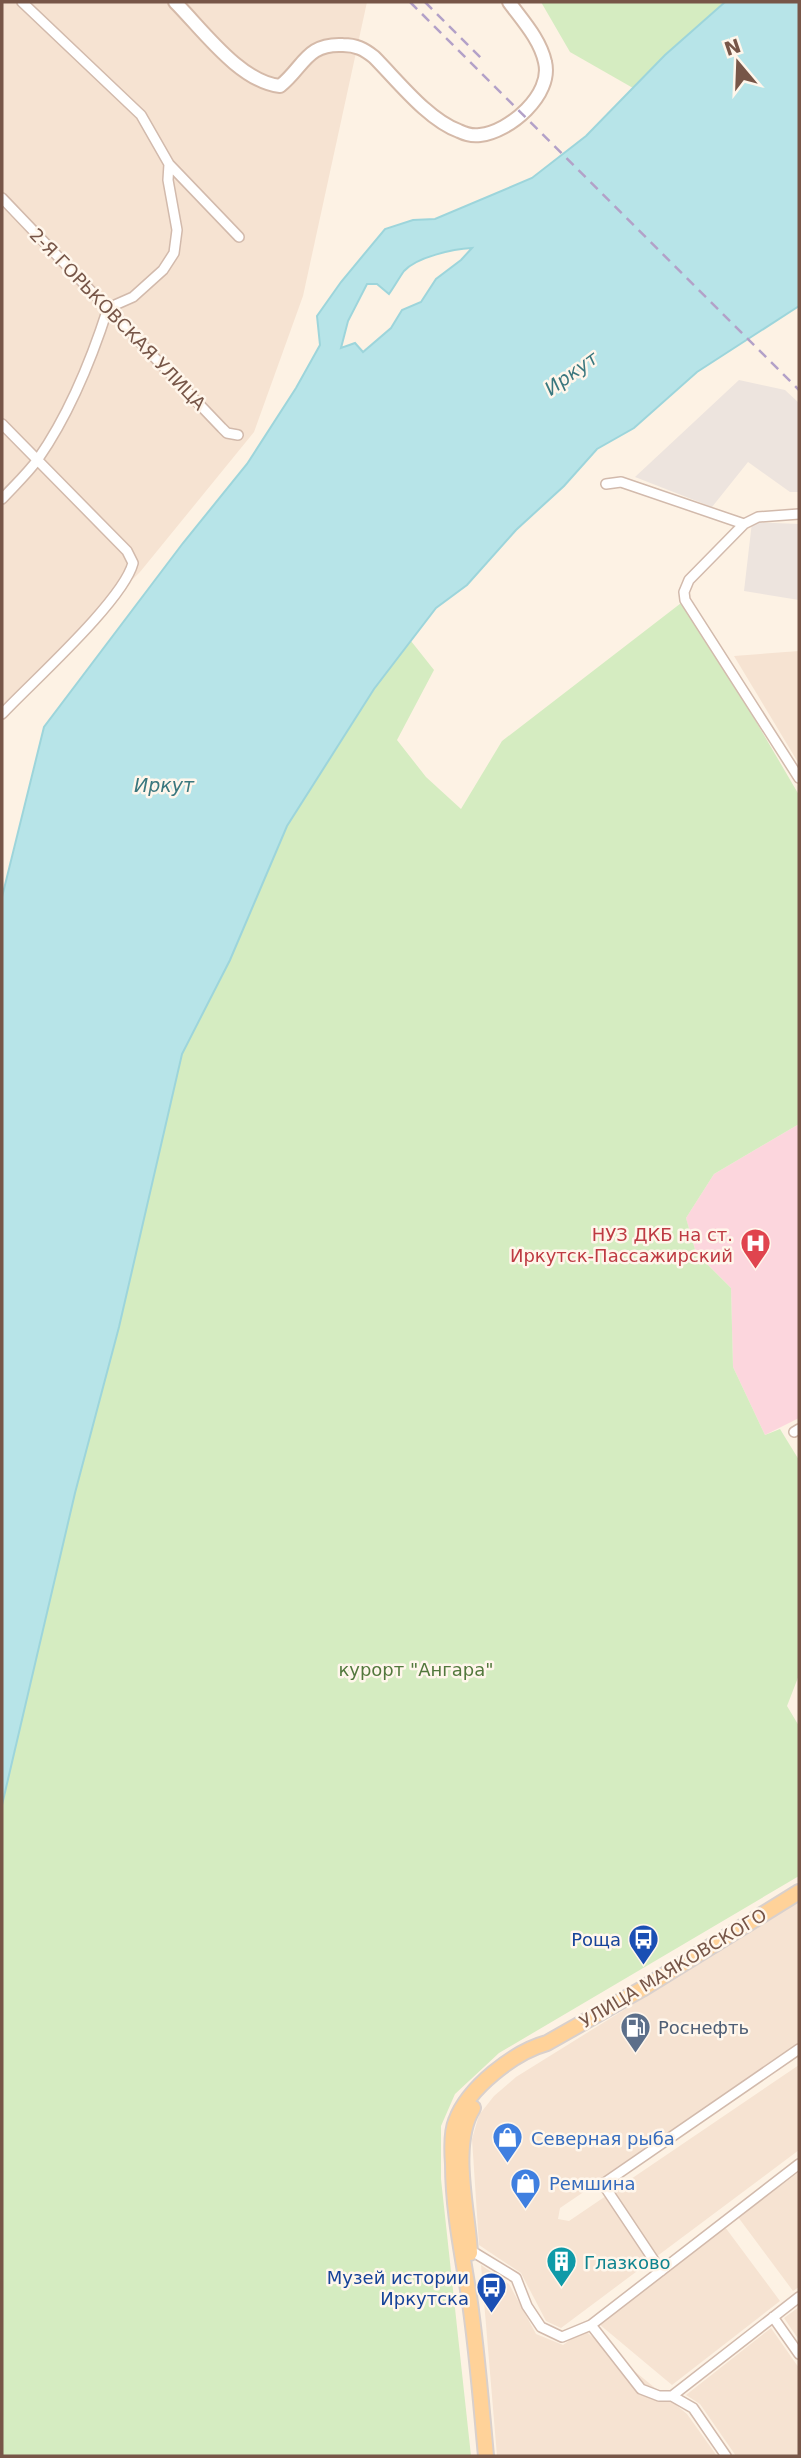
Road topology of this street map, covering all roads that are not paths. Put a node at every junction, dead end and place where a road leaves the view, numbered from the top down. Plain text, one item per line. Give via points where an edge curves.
1 (22, 2) edge
2 (175, 2) edge
3 (509, 2) edge
4 (169, 164) junction
5 (2, 198) edge
6 (239, 237) dead end
7 (108, 308) junction
8 (2, 424) edge
9 (238, 435) dead end
10 (37, 461) junction
11 (606, 484) dead end
12 (2, 499) edge
13 (799, 514) edge
14 (744, 524) junction
15 (2, 714) edge
16 (799, 778) edge
17 (799, 1892) edge
18 (547, 2043) junction
19 (799, 2049) edge
20 (799, 2164) edge
21 (470, 2250) junction
22 (662, 2271) junction
23 (799, 2297) edge
24 (469, 2298) junction
25 (773, 2317) junction
26 (591, 2325) junction
27 (799, 2354) edge
28 (672, 2396) junction
29 (486, 2456) edge
30 (726, 2456) edge

1 - 4 street via 141,116
2 - 3 street via 260,82 280,86 317,48 352,45 374,57 443,124 477,136 517,119 537,97 545,77 546,64 538,43
4 - 6 street
4 - 7 street via 177,230 174,253 163,270 133,297
5 - 7 street, 2-Я ГОРЬКОВСКАЯ УЛИЦА
7 - 9 street, 2-Я ГОРЬКОВСКАЯ УЛИЦА via 222,429
7 - 10 street via 76,393
8 - 10 street
10 - 12 street
10 - 15 street via 127,551 133,563 125,584
11 - 14 street via 621,482
13 - 14 street via 758,516
14 - 16 street via 689,580 685,600
17 - 18 main road, УЛИЦА МАЯКОВСКОГО
18 - 21 main road, УЛИЦА МАЯКОВСКОГО via 488,2090 468,2117 462,2159
18 - 24 main road, УЛИЦА МАЯКОВСКОГО via 531,2047 496,2071 469,2098 456,2122 453,2200
19 - 22 street via 603,2184
20 - 22 street
21 - 24 main road, УЛИЦА МАЯКОВСКОГО
21 - 26 street via 516,2278 541,2327 562,2337
22 - 26 street
23 - 25 street
24 - 29 main road, УЛИЦА МАЯКОВСКОГО
25 - 27 street
25 - 28 street
26 - 28 street via 641,2389
28 - 30 street via 693,2409

